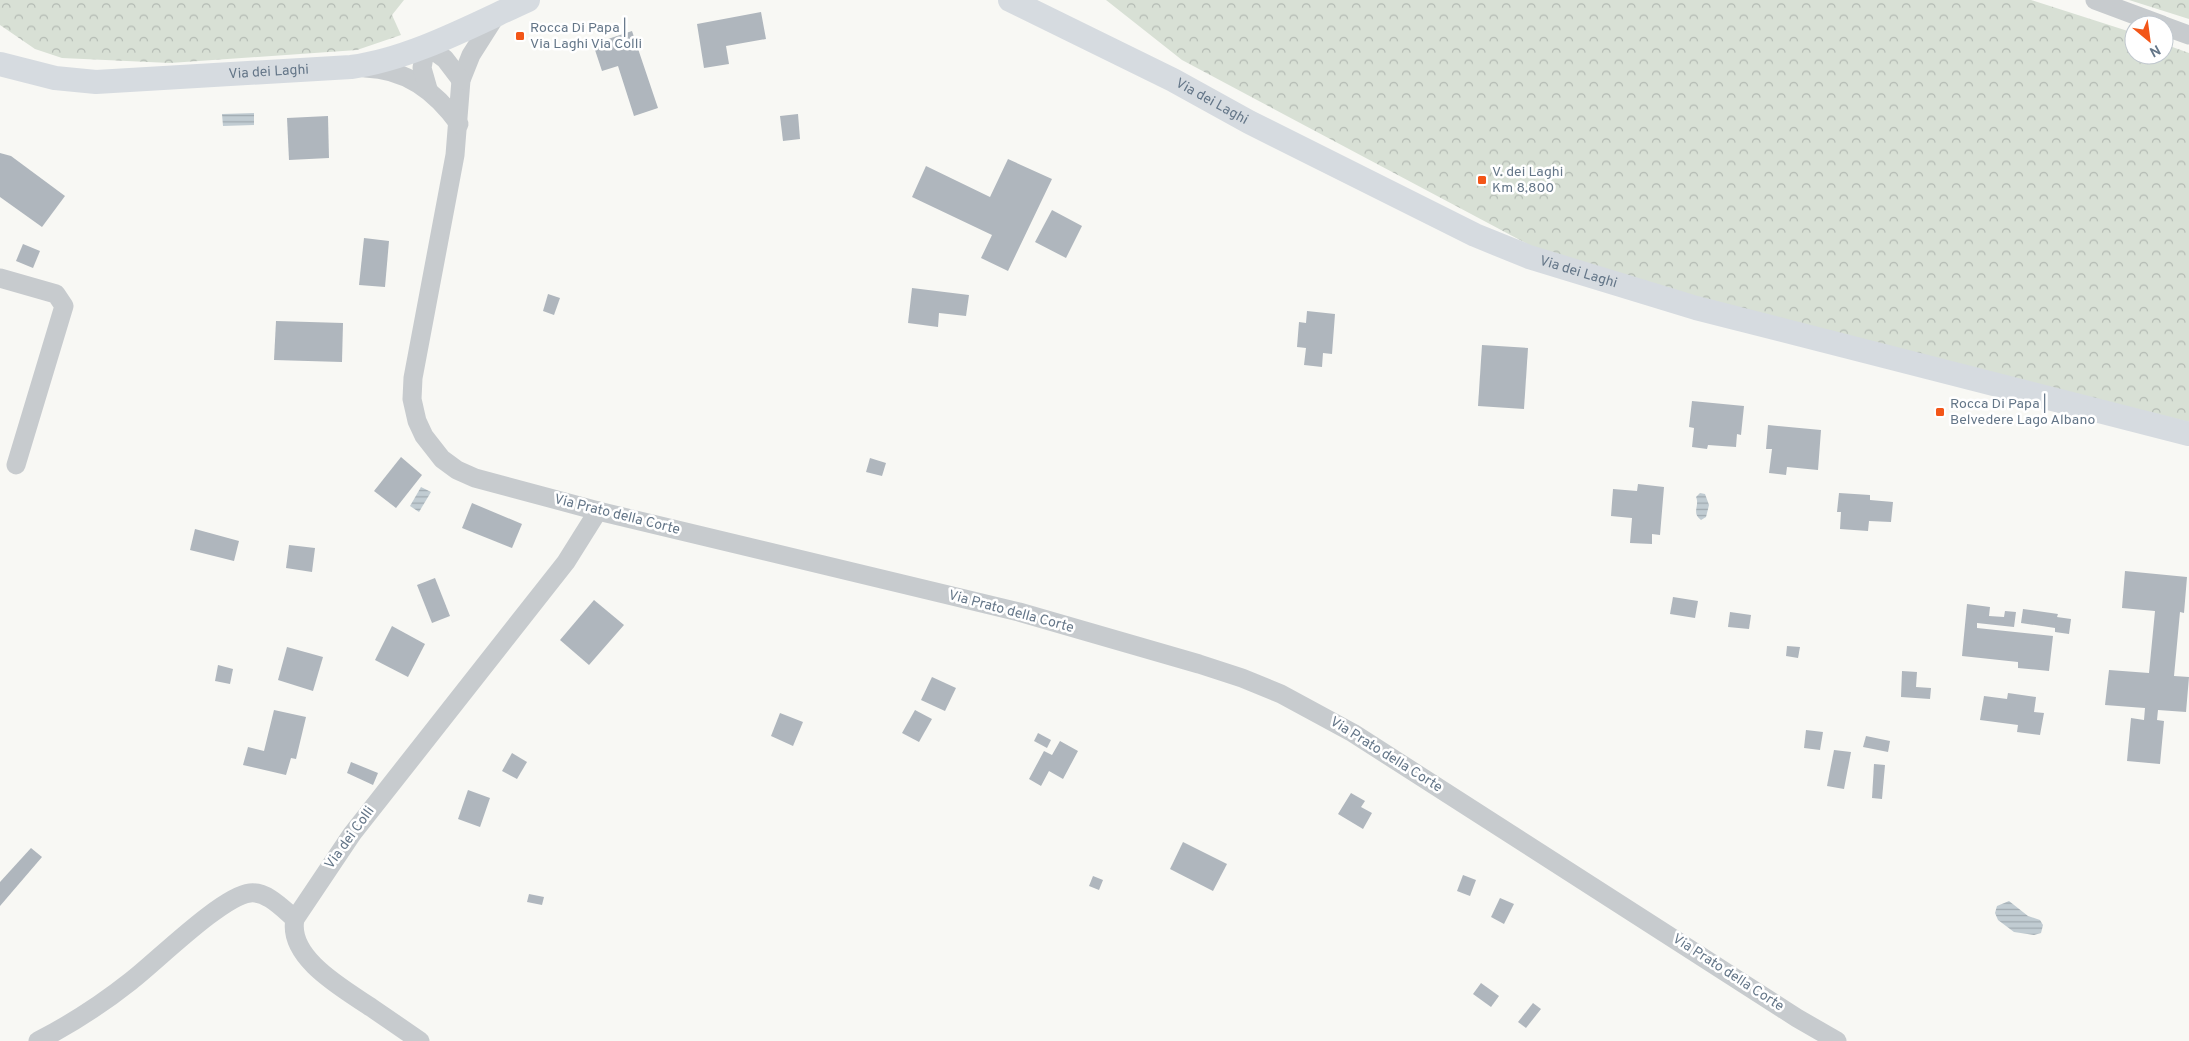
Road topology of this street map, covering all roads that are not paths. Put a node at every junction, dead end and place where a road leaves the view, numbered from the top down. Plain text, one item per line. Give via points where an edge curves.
1 (528, 0) edge
2 (1010, 0) edge
3 (2095, 0) edge
4 (497, 14) junction
5 (2136, 15) edge
6 (2174, 29) edge
7 (2189, 35) edge
8 (426, 45) junction
9 (0, 64) edge
10 (351, 67) junction
11 (461, 80) junction
12 (428, 89) junction
13 (459, 124) junction
14 (0, 278) edge
15 (2189, 434) edge
16 (16, 465) dead end
17 (598, 511) junction
18 (296, 919) junction
19 (38, 1041) edge
20 (420, 1041) edge
21 (1837, 1041) edge

1 - 4 main road, Via dei Laghi
2 - 15 main road, Via dei Laghi via 1514,252 1696,308
3 - 5 street
4 - 8 main road, Via dei Laghi
4 - 11 street, Via Prato della Corte via 471,55
6 - 7 street
8 - 10 main road, Via dei Laghi via 378,62
8 - 11 street via 445,59
8 - 12 street via 422,68
9 - 10 main road, Via dei Laghi via 63,79 96,82
10 - 12 street via 394,72
11 - 13 street, Via Prato della Corte
12 - 13 street
13 - 17 street, Via Prato della Corte via 413,378 412,399 417,421 435,451 457,470
14 - 16 street via 56,294 64,306
17 - 18 street, Via dei Colli via 566,562 352,834
17 - 21 street, Via Prato della Corte via 1019,612 1262,685 1354,734
18 - 19 street via 259,894 238,896 113,995
18 - 20 street via 294,933 297,942 317,968

